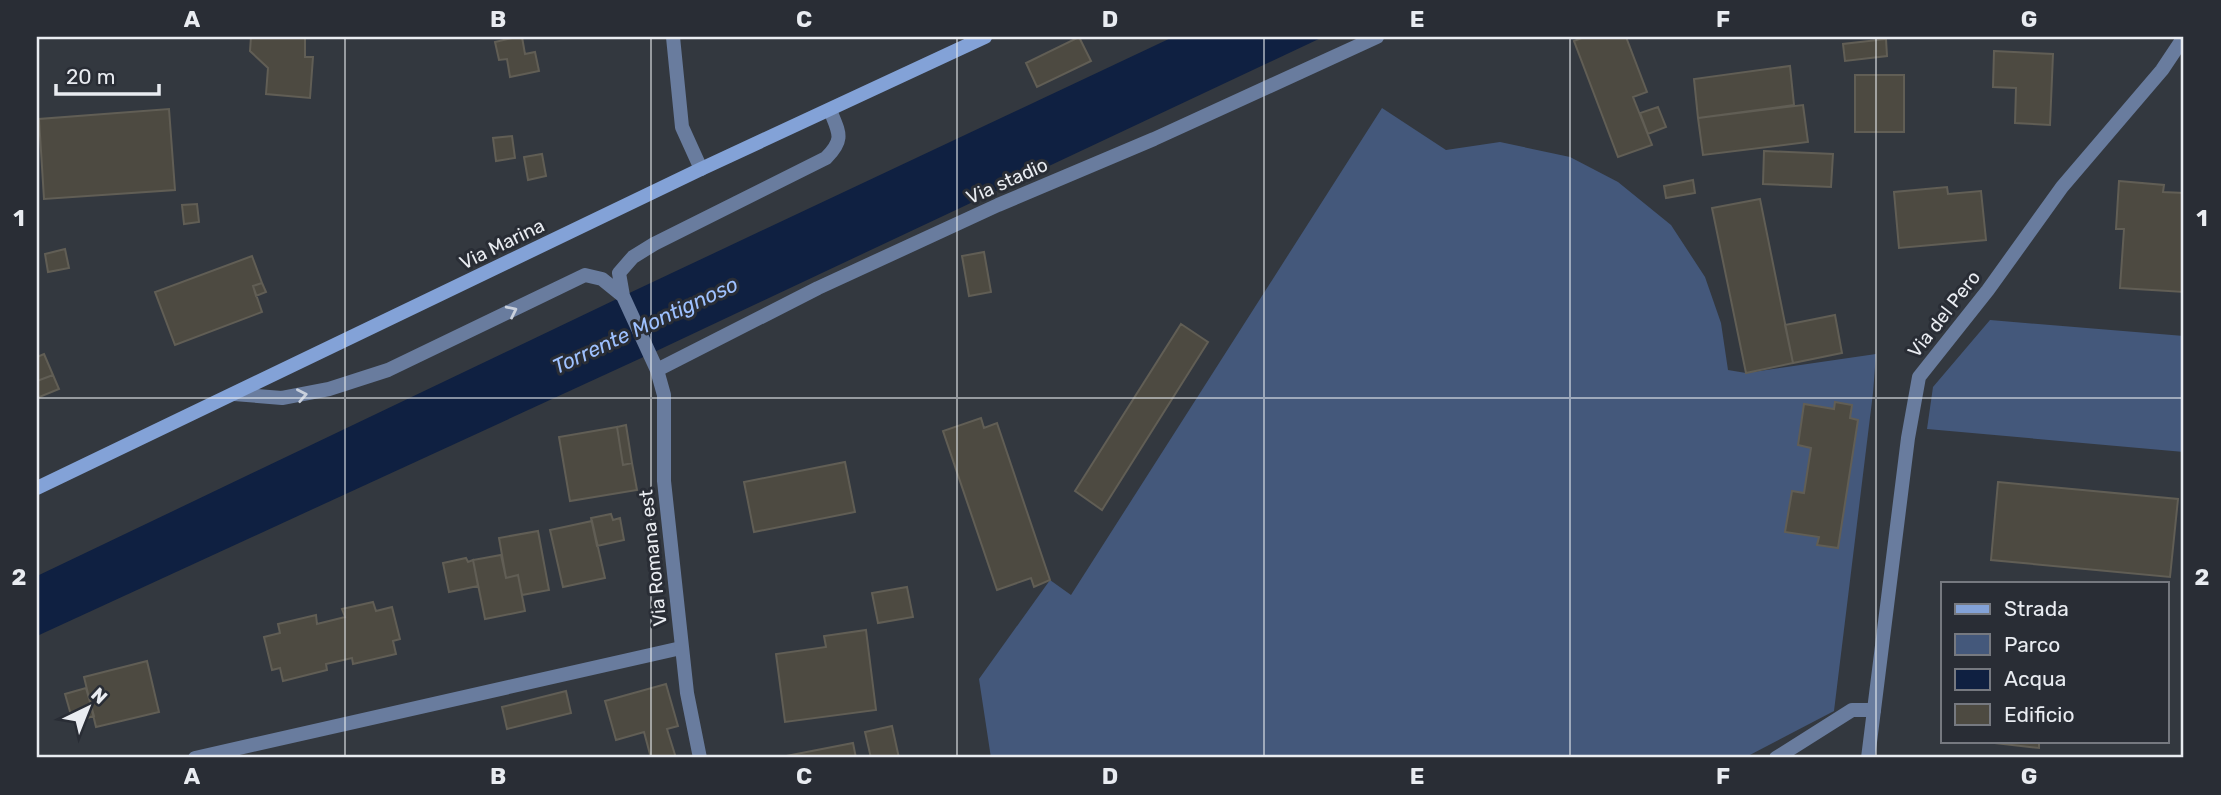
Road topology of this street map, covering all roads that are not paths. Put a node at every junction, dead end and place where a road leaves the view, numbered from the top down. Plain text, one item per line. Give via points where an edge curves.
1 (673, 37) edge
2 (985, 37) edge
3 (1377, 37) edge
4 (2184, 37) edge
5 (830, 110) junction
6 (701, 169) junction
7 (623, 296) junction
8 (657, 370) junction
9 (234, 394) junction
10 (37, 488) edge
11 (681, 648) junction
12 (1874, 709) junction
13 (195, 758) edge
14 (700, 758) edge
15 (1776, 758) edge
16 (1868, 758) edge

1 - 6 street via 682,127
2 - 5 main road, Via Marina
3 - 8 street, Via stadio via 998,205
4 - 12 street, Via del Pero via 2162,70 2062,187 1919,377
5 - 6 main road, Via Marina
5 - 7 street via 839,134 838,146 826,158 633,257 619,273
6 - 9 main road, Via Marina
7 - 8 street, Via Romana est
9 -> 7 street via 282,398 388,370 585,275 602,279
8 - 11 street, Via Romana est via 664,395 664,481
9 - 10 main road, Via Marina
11 - 13 street
11 - 14 street, Via Romana est
12 - 15 street via 1852,710
12 - 16 street, Via del Pero

